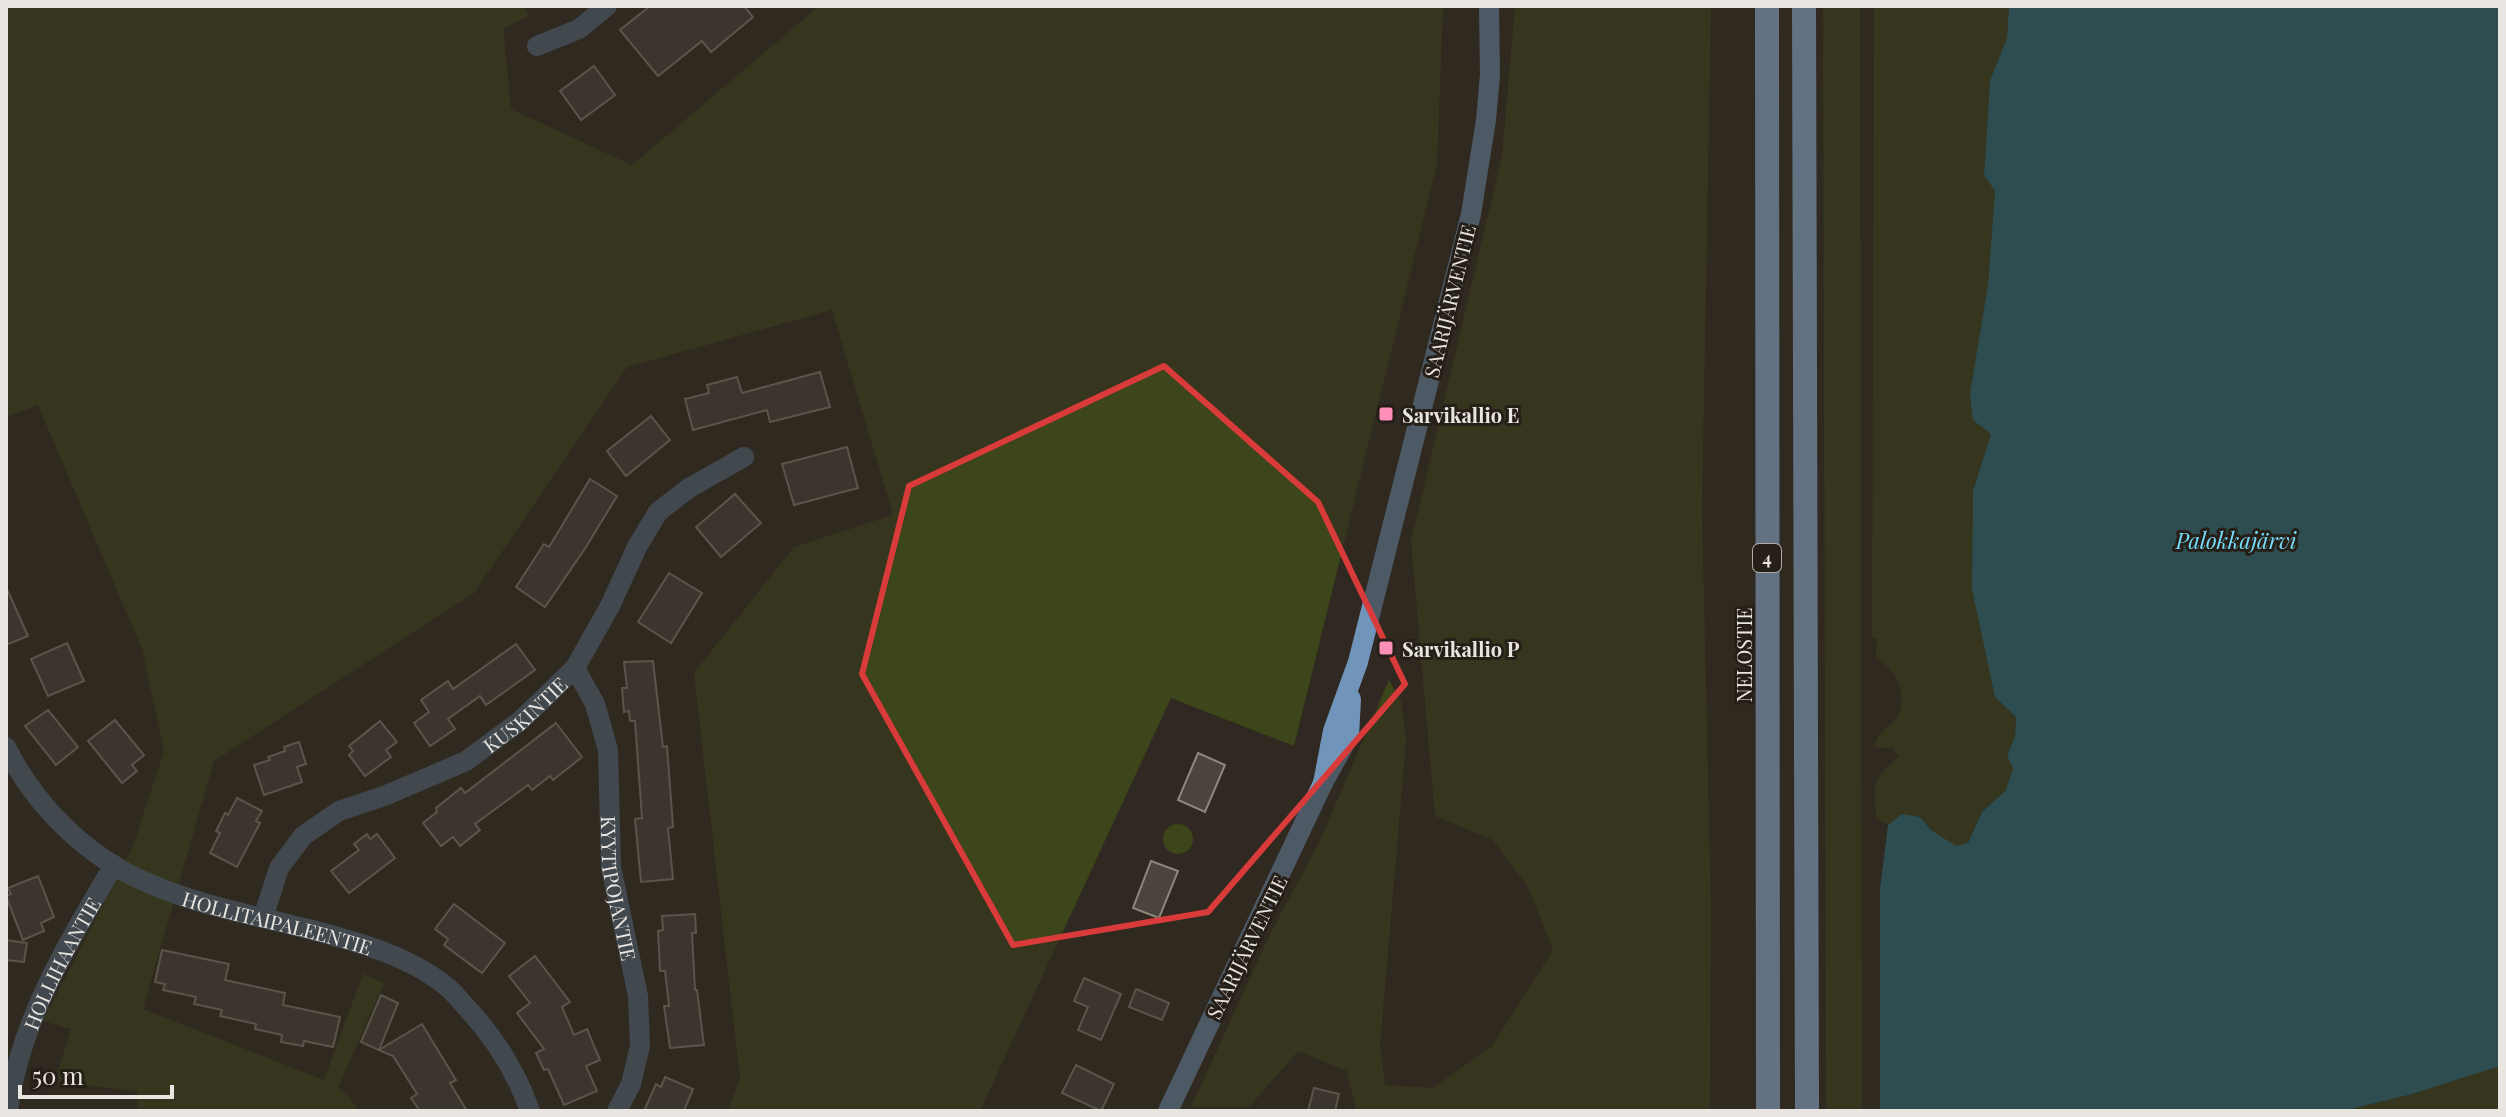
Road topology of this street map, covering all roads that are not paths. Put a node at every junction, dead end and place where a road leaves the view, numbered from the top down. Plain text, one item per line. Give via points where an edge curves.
1 (607, 6) edge
2 (1489, 6) edge
3 (1767, 6) edge
4 (1804, 6) edge
5 (537, 46) dead end
6 (744, 457) dead end
7 (575, 668) junction
8 (6, 747) edge
9 (114, 865) junction
10 (263, 918) junction
11 (8, 1111) edge
12 (530, 1111) edge
13 (617, 1111) edge
14 (1168, 1111) edge
15 (1768, 1111) edge
16 (1807, 1111) edge

1 - 5 street via 579,29
2 - 14 main road, SAARIJÄRVENTIE via 1490,75 1471,214 1323,783
3 - 15 highway, NELOSTIE / 4
4 - 16 highway, 4
6 - 7 street, KUSKINTIE via 658,512
7 - 10 street, KUSKINTIE via 520,721 466,761 339,811 303,836 279,868
7 - 13 street, KYYTIPOJANTIE via 595,704 608,750 611,867 638,996 640,1046 631,1084
8 - 9 street, HOLLITAIPALEENTIE via 30,788 58,820
9 - 10 street, HOLLITAIPALEENTIE via 148,883
9 - 11 street, HOLLIHAANTIE via 35,1011
10 - 12 street, HOLLITAIPALEENTIE via 400,958 446,986 507,1058

